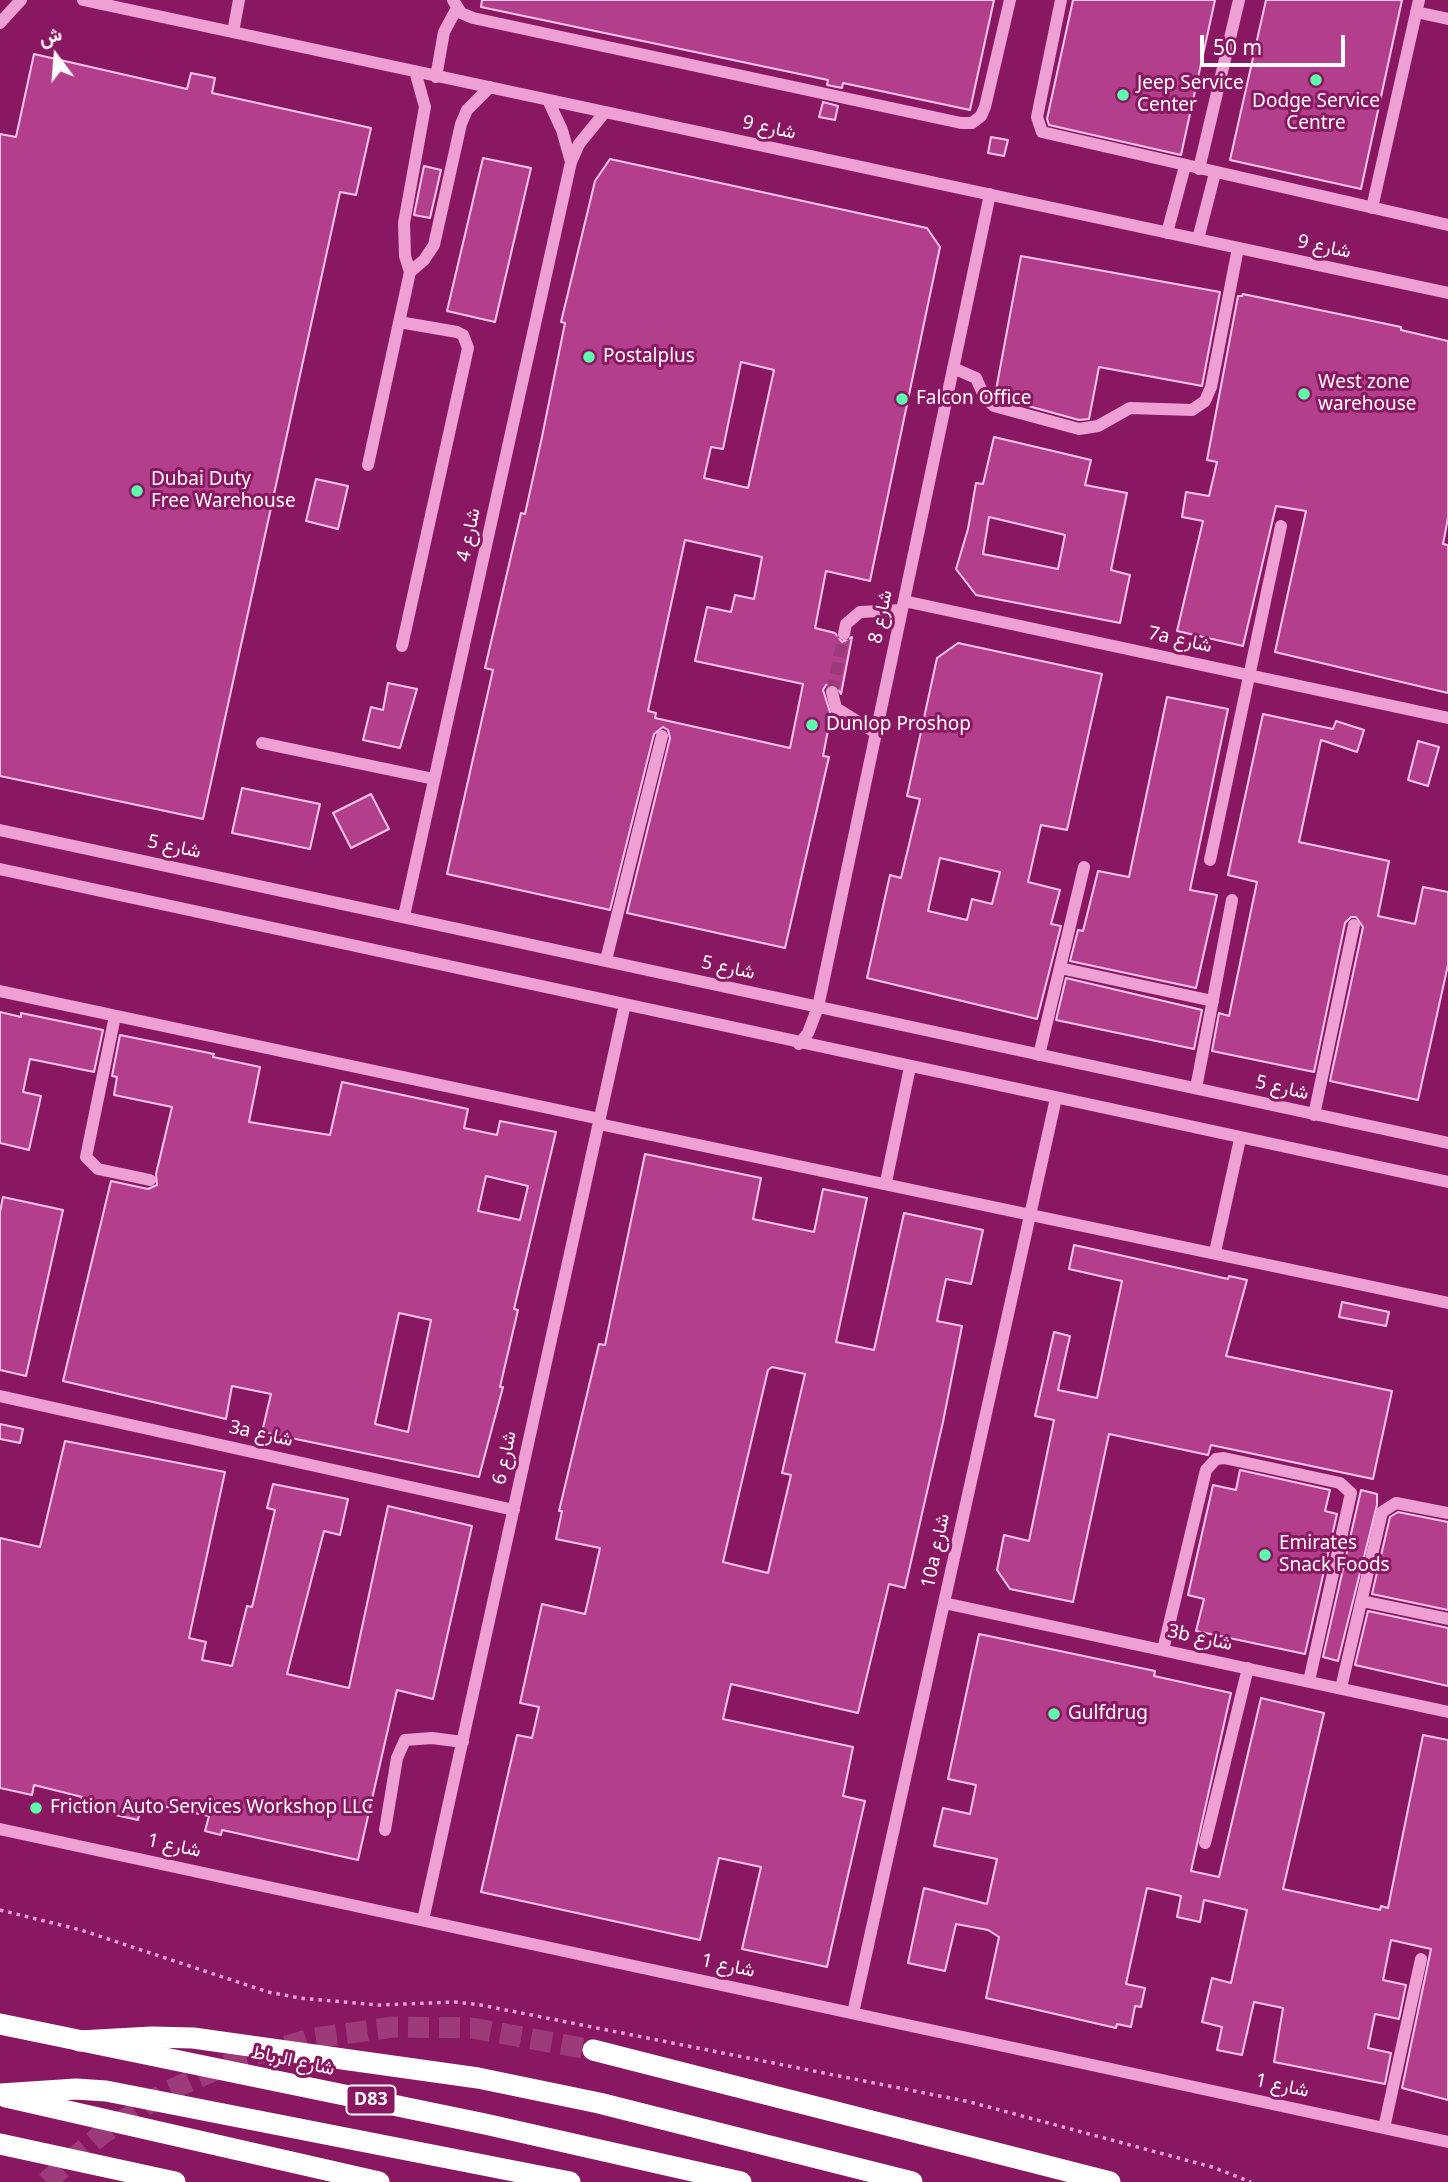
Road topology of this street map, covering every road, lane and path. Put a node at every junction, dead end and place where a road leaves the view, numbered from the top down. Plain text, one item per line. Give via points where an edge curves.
1 (21, 0) edge
2 (83, 0) edge
3 (239, 0) edge
4 (1010, 0) edge
5 (1061, 0) edge
6 (1239, 0) edge
7 (455, 4) edge
8 (1417, 6) edge
9 (1448, 19) edge
10 (0, 23) edge
11 (233, 32) junction
12 (415, 71) junction
13 (436, 76) junction
14 (490, 87) junction
15 (548, 100) junction
16 (605, 112) junction
17 (571, 162) junction
18 (1185, 166) junction
19 (1199, 169) junction
20 (1215, 173) junction
21 (990, 194) junction
22 (1372, 208) junction
23 (1448, 225) edge
24 (1167, 233) junction
25 (1198, 239) junction
26 (1238, 248) junction
27 (410, 272) junction
28 (1448, 293) edge
29 (399, 322) junction
30 (954, 368) junction
31 (368, 465) dead end
32 (1281, 526) dead end
33 (903, 605) junction
34 (844, 634) tunnel mouth
35 (402, 646) dead end
36 (1249, 675) junction
37 (832, 692) dead end
38 (1448, 718) edge
39 (876, 733) junction
40 (662, 736) dead end
41 (262, 743) dead end
42 (434, 779) junction
43 (0, 830) edge
44 (1210, 860) dead end
45 (1084, 867) dead end
46 (0, 869) edge
47 (1232, 900) dead end
48 (404, 916) junction
49 (1354, 925) dead end
50 (606, 960) junction
51 (1060, 968) junction
52 (0, 991) edge
53 (1213, 1001) junction
54 (625, 1004) junction
55 (818, 1007) junction
56 (115, 1016) junction
57 (799, 1044) junction
58 (1040, 1055) junction
59 (911, 1067) junction
60 (1196, 1088) junction
61 (1056, 1098) junction
62 (1314, 1115) junction
63 (599, 1121) junction
64 (1240, 1139) junction
65 (1448, 1143) edge
66 (149, 1180) dead end
67 (886, 1182) junction
68 (1448, 1182) edge
69 (1030, 1213) junction
70 (1215, 1252) junction
71 (1448, 1303) edge
72 (0, 1396) edge
73 (514, 1510) junction
74 (1448, 1513) edge
75 (1362, 1601) junction
76 (944, 1603) junction
77 (1448, 1619) edge
78 (1163, 1650) junction
79 (1248, 1668) junction
80 (1309, 1681) junction
81 (1341, 1688) junction
82 (1448, 1712) edge
83 (463, 1742) junction
84 (0, 1829) edge
85 (385, 1830) dead end
86 (1205, 1843) dead end
87 (424, 1920) junction
88 (1421, 1959) dead end
89 (853, 2013) junction
90 (0, 2024) edge
91 (79, 2041) junction
92 (593, 2050) tunnel mouth
93 (0, 2095) edge
94 (1384, 2128) junction
95 (1448, 2142) edge
96 (0, 2144) edge
97 (175, 2182) edge
98 (379, 2182) edge
99 (570, 2182) edge
100 (741, 2182) edge
101 (912, 2182) edge
102 (1110, 2182) edge

1 - 10 street
2 - 11 street, شارع 9
3 - 11 street
4 - 7 street via 985,107 972,123 473,18
5 - 18 street via 1037,117 1042,132
6 - 19 street
7 - 13 street
8 - 9 street
8 - 22 street
11 - 12 street, شارع 9
12 - 13 street, شارع 9
12 - 27 street via 425,107 404,223
13 - 14 street, شارع 9
14 - 15 street, شارع 9
14 - 27 street via 467,110 434,245
15 - 16 street, شارع 9
15 - 17 street, شارع 4
16 - 17 street, شارع 4 via 579,144
16 - 21 street, شارع 9
17 - 42 street, شارع 4
18 - 19 street
18 - 24 street
19 - 20 street
20 - 22 street
20 - 25 street
21 - 24 street, شارع 9
21 - 30 street, شارع 8
22 - 23 street
24 - 25 street, شارع 9
25 - 26 street, شارع 9
26 - 28 street, شارع 9
26 - 30 street via 1211,387 1205,401 1192,410 1130,408 1098,426 1079,429 993,406 976,378
27 - 29 street
29 - 31 street
29 - 35 street via 457,332 468,348
30 - 33 street, شارع 8
32 - 36 street
33 - 34 street, 7a شارع via 860,612 846,624
33 - 36 street, 7a شارع
33 - 39 street, شارع 8
36 - 38 street, 7a شارع
36 - 44 street
37 - 39 street via 836,708
39 - 55 street, شارع 8
40 - 50 street
41 - 42 street
42 - 48 street, شارع 4
43 - 48 street, شارع 5
45 - 51 street
46 - 54 street
47 - 53 street
48 - 50 street, شارع 5
49 - 62 street
50 - 55 street, شارع 5
51 - 53 street
51 - 58 street
52 - 56 street
53 - 60 street
54 - 57 street
54 - 63 street, شارع 6
55 - 57 street, شارع 8
55 - 58 street, شارع 5
56 - 63 street
56 - 66 street via 86,1157 98,1169
57 - 59 street
58 - 60 street, شارع 5
59 - 61 street
59 - 67 street
60 - 62 street, شارع 5
61 - 64 street
61 - 69 street, 10a شارع
62 - 65 street, شارع 5
63 - 67 street
63 - 73 street, شارع 6
64 - 68 street
64 - 70 street
67 - 69 street
69 - 70 street
69 - 76 street, 10a شارع
70 - 71 street
72 - 73 street, 3a شارع
73 - 83 street, شارع 6
74 - 75 street via 1404,1504 1388,1506 1380,1520
75 - 77 street
75 - 81 street
76 - 78 street, 3b شارع
76 - 89 street, 10a شارع
78 - 79 street, 3b شارع
78 - 80 street via 1206,1470 1216,1459 1224,1458 1340,1483 1351,1493
79 - 80 street, 3b شارع
79 - 86 street
80 - 81 street, 3b شارع
81 - 82 street, 3b شارع
83 - 85 street via 405,1740 397,1758
83 - 87 street, شارع 6
84 - 87 street, شارع 1
87 - 89 street, شارع 1
88 - 94 street
89 - 94 street, شارع 1
90 - 91 highway, شارع الرباط / D83
91 - 100 highway, شارع الرباط / D83
91 - 101 highway, bridge via 194,2038 478,2078 599,2103
92 - 102 highway
93 - 98 highway
93 - 99 highway, bridge via 106,2091
94 - 95 street, شارع 1
96 - 97 highway

